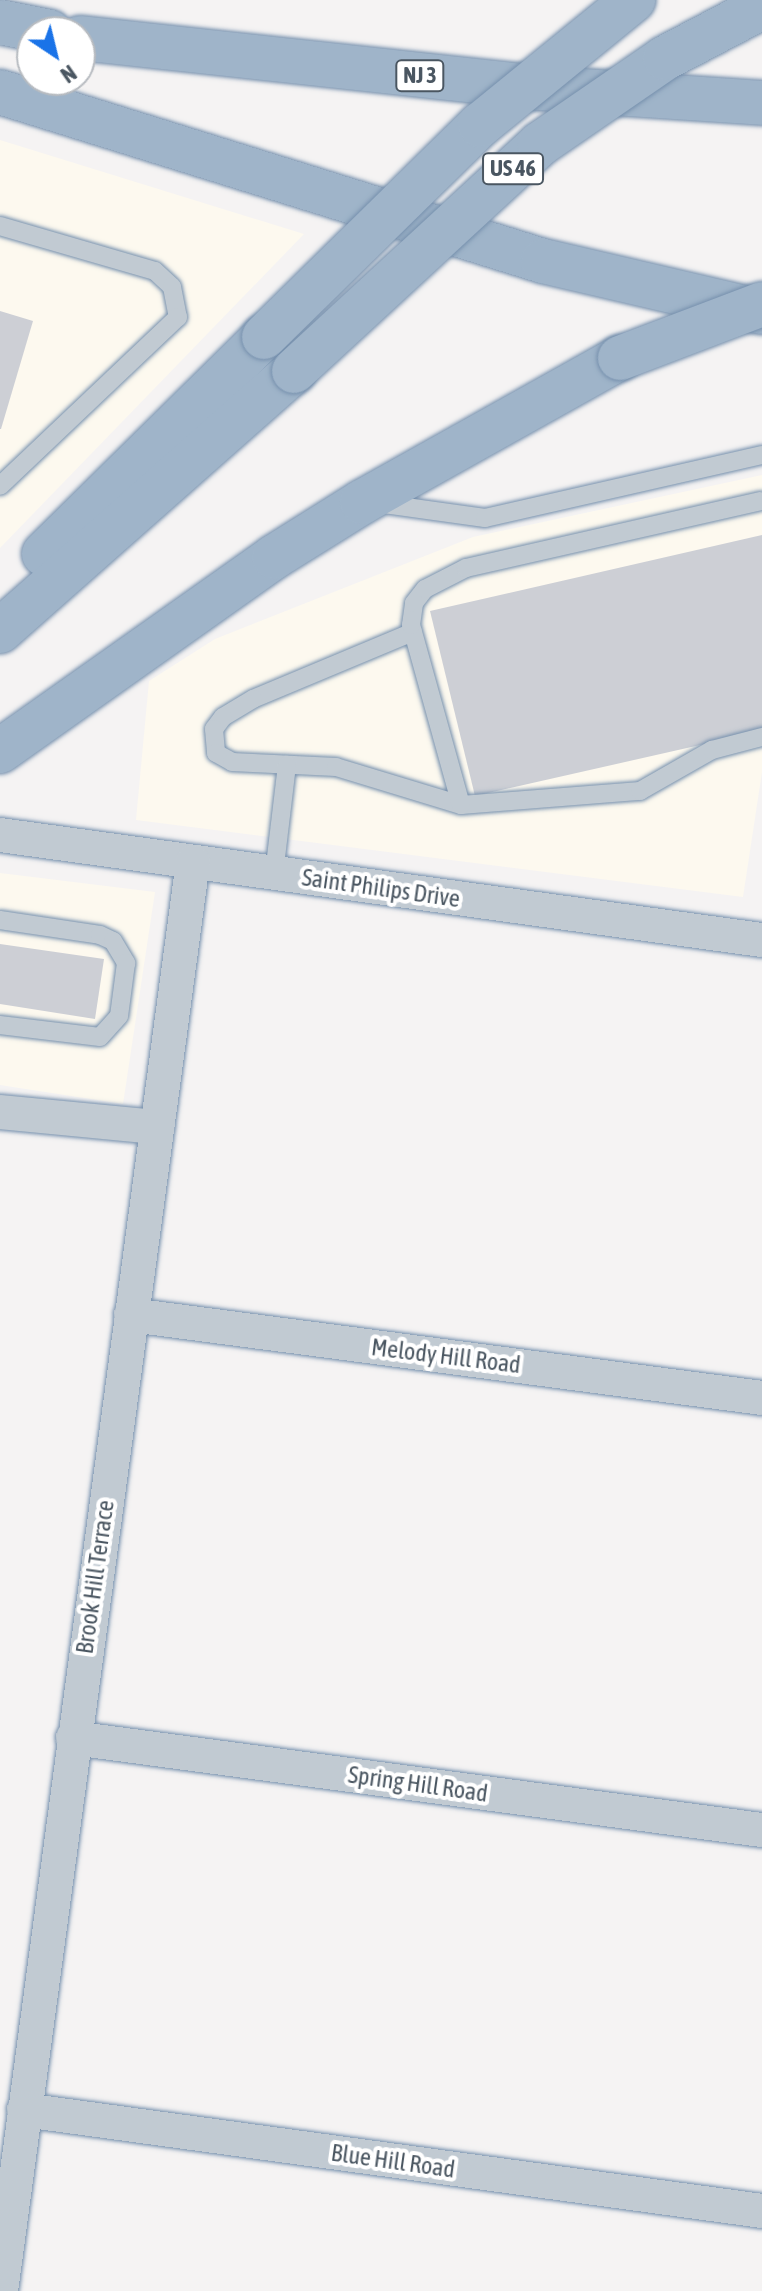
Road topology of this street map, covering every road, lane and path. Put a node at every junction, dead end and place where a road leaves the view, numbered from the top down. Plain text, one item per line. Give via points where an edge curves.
1 (633, 0) edge
2 (762, 7) edge
3 (96, 40) edge
4 (6, 98) edge
5 (762, 103) edge
6 (0, 226) edge
7 (762, 304) edge
8 (762, 312) edge
9 (762, 455) edge
10 (0, 486) edge
11 (762, 501) edge
12 (362, 502) junction
13 (0, 606) edge
14 (0, 631) edge
15 (413, 632) junction
16 (762, 737) edge
17 (0, 751) edge
18 (287, 765) junction
19 (461, 805) junction
20 (0, 835) edge
21 (193, 862) junction
22 (274, 874) junction
23 (0, 920) edge
24 (762, 940) edge
25 (0, 1025) edge
26 (0, 1112) edge
27 (157, 1127) junction
28 (131, 1315) junction
29 (762, 1398) edge
30 (73, 1738) junction
31 (762, 1830) edge
32 (24, 2110) junction
33 (762, 2211) edge
34 (1, 2291) edge

1 - 13 highway, bridge via 480,125 18,580
2 - 14 highway, US 46, bridge via 665,58 540,144
3 - 5 highway, NJ 3 via 538,88
4 - 8 highway via 543,261
6 - 10 lane via 155,271 172,287 178,317
7 - 12 highway, bridge via 620,358
9 - 12 lane via 485,518
11 - 15 lane via 446,575 414,603
12 - 17 highway
15 - 18 lane via 253,699 214,729 216,753 232,762
15 - 19 lane
16 - 19 lane via 712,750 640,791
18 - 19 lane via 336,767
18 - 22 lane
20 - 21 street, Saint Philips Drive
21 - 22 street, Saint Philips Drive
21 - 27 street, Brook Hill Terrace
22 - 24 street, Saint Philips Drive
23 - 25 lane via 100,935 113,941 126,963 119,1016 100,1037
26 - 27 street
27 - 28 street, Brook Hill Terrace
28 - 29 street, Melody Hill Road
28 - 30 street, Brook Hill Terrace
30 - 31 street, Spring Hill Road
30 - 32 street, Brook Hill Terrace
32 - 33 street, Blue Hill Road
32 - 34 street, Brook Hill Terrace

